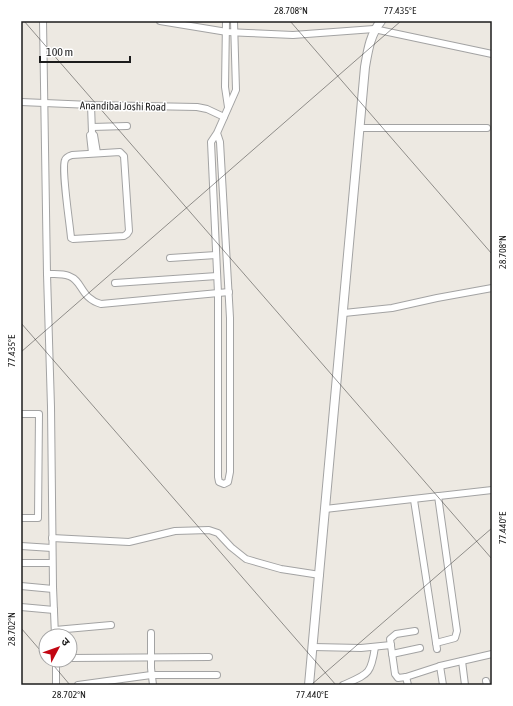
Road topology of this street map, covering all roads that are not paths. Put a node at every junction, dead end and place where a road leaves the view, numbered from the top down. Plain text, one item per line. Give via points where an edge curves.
1 (43, 21) edge
2 (160, 21) edge
3 (226, 21) edge
4 (234, 21) edge
5 (381, 21) edge
6 (374, 30) junction
7 (227, 32) junction
8 (235, 32) junction
9 (492, 54) edge
10 (21, 102) edge
11 (45, 103) junction
12 (91, 105) junction
13 (228, 107) junction
14 (224, 117) junction
15 (127, 126) dead end
16 (359, 128) junction
17 (487, 128) dead end
18 (92, 132) junction
19 (217, 133) junction
20 (94, 153) junction
21 (216, 255) junction
22 (170, 258) dead end
23 (47, 274) junction
24 (217, 276) junction
25 (115, 283) dead end
26 (492, 288) edge
27 (229, 292) junction
28 (218, 293) junction
29 (344, 314) junction
30 (218, 372) junction
31 (230, 372) junction
32 (21, 414) edge
33 (492, 490) edge
34 (438, 496) junction
35 (414, 500) junction
36 (325, 509) junction
37 (21, 518) edge
38 (52, 538) junction
39 (21, 546) edge
40 (52, 548) junction
41 (21, 563) edge
42 (52, 563) junction
43 (320, 575) junction
44 (21, 586) edge
45 (53, 589) junction
46 (21, 607) edge
47 (54, 610) junction
48 (111, 625) dead end
49 (55, 628) edge
50 (78, 630) edge
51 (415, 631) dead end
52 (151, 633) dead end
53 (391, 645) junction
54 (313, 647) junction
55 (375, 647) junction
56 (420, 648) dead end
57 (392, 654) junction
58 (492, 654) edge
59 (151, 657) junction
60 (208, 657) dead end
61 (78, 658) edge
62 (462, 661) junction
63 (440, 666) junction
64 (56, 668) edge
65 (151, 675) junction
66 (217, 675) dead end
67 (406, 677) junction
68 (56, 685) edge
69 (78, 685) edge
70 (153, 685) edge
71 (309, 685) edge
72 (343, 685) edge
73 (408, 685) edge
74 (442, 685) edge
75 (465, 685) edge

1 - 11 street
2 - 7 street
3 - 7 street
4 - 8 street
5 - 6 street
6 - 8 street via 293,35
6 - 9 street
6 - 16 street via 365,67
7 - 8 street
7 - 13 street via 225,87
8 - 13 street via 236,90
10 - 11 street, Anandibai Joshi Road
11 - 12 street, Anandibai Joshi Road
11 - 23 street
12 - 14 street, Anandibai Joshi Road via 197,107
12 - 18 street
13 - 14 street
14 - 19 street
15 - 18 street
16 - 17 street
16 - 29 street
18 - 20 street
19 - 21 street via 211,142
19 - 27 street via 220,142
20 - 20 street via 120,152 124,156 129,230 124,236 74,240 71,238 65,160 68,156
21 - 22 street
21 - 24 street
23 - 28 street via 72,277 92,302 101,304
23 - 38 street
24 - 25 street
24 - 28 street
26 - 29 street via 392,308
27 - 28 street
27 - 31 street
28 - 30 street
29 - 36 street
30 - 31 street
30 - 31 street via 218,477 219,482 224,484 228,482 230,472
32 - 37 street via 39,414 38,518
33 - 34 street
34 - 35 street
34 - 35 street via 457,632 455,638 436,646
35 - 36 street
36 - 43 street
38 - 40 street
38 - 43 street via 129,542 174,532 209,530 218,533 230,547 246,559 281,569
39 - 40 street
40 - 42 street
41 - 42 street
42 - 45 street
43 - 54 street
44 - 45 street
45 - 47 street
46 - 47 street
47 - 49 street
48 - 50 street
51 - 53 street via 396,634 390,638
52 - 59 street
53 - 55 street
53 - 57 street
54 - 55 street
54 - 71 street
55 - 72 street via 369,671
56 - 57 street
57 - 67 street via 395,674 398,678
58 - 62 street
59 - 60 street
59 - 61 street
59 - 65 street
62 - 63 street
62 - 75 street
63 - 67 street
63 - 74 street
64 - 68 street
65 - 66 street
65 - 69 street
65 - 70 street
67 - 73 street

